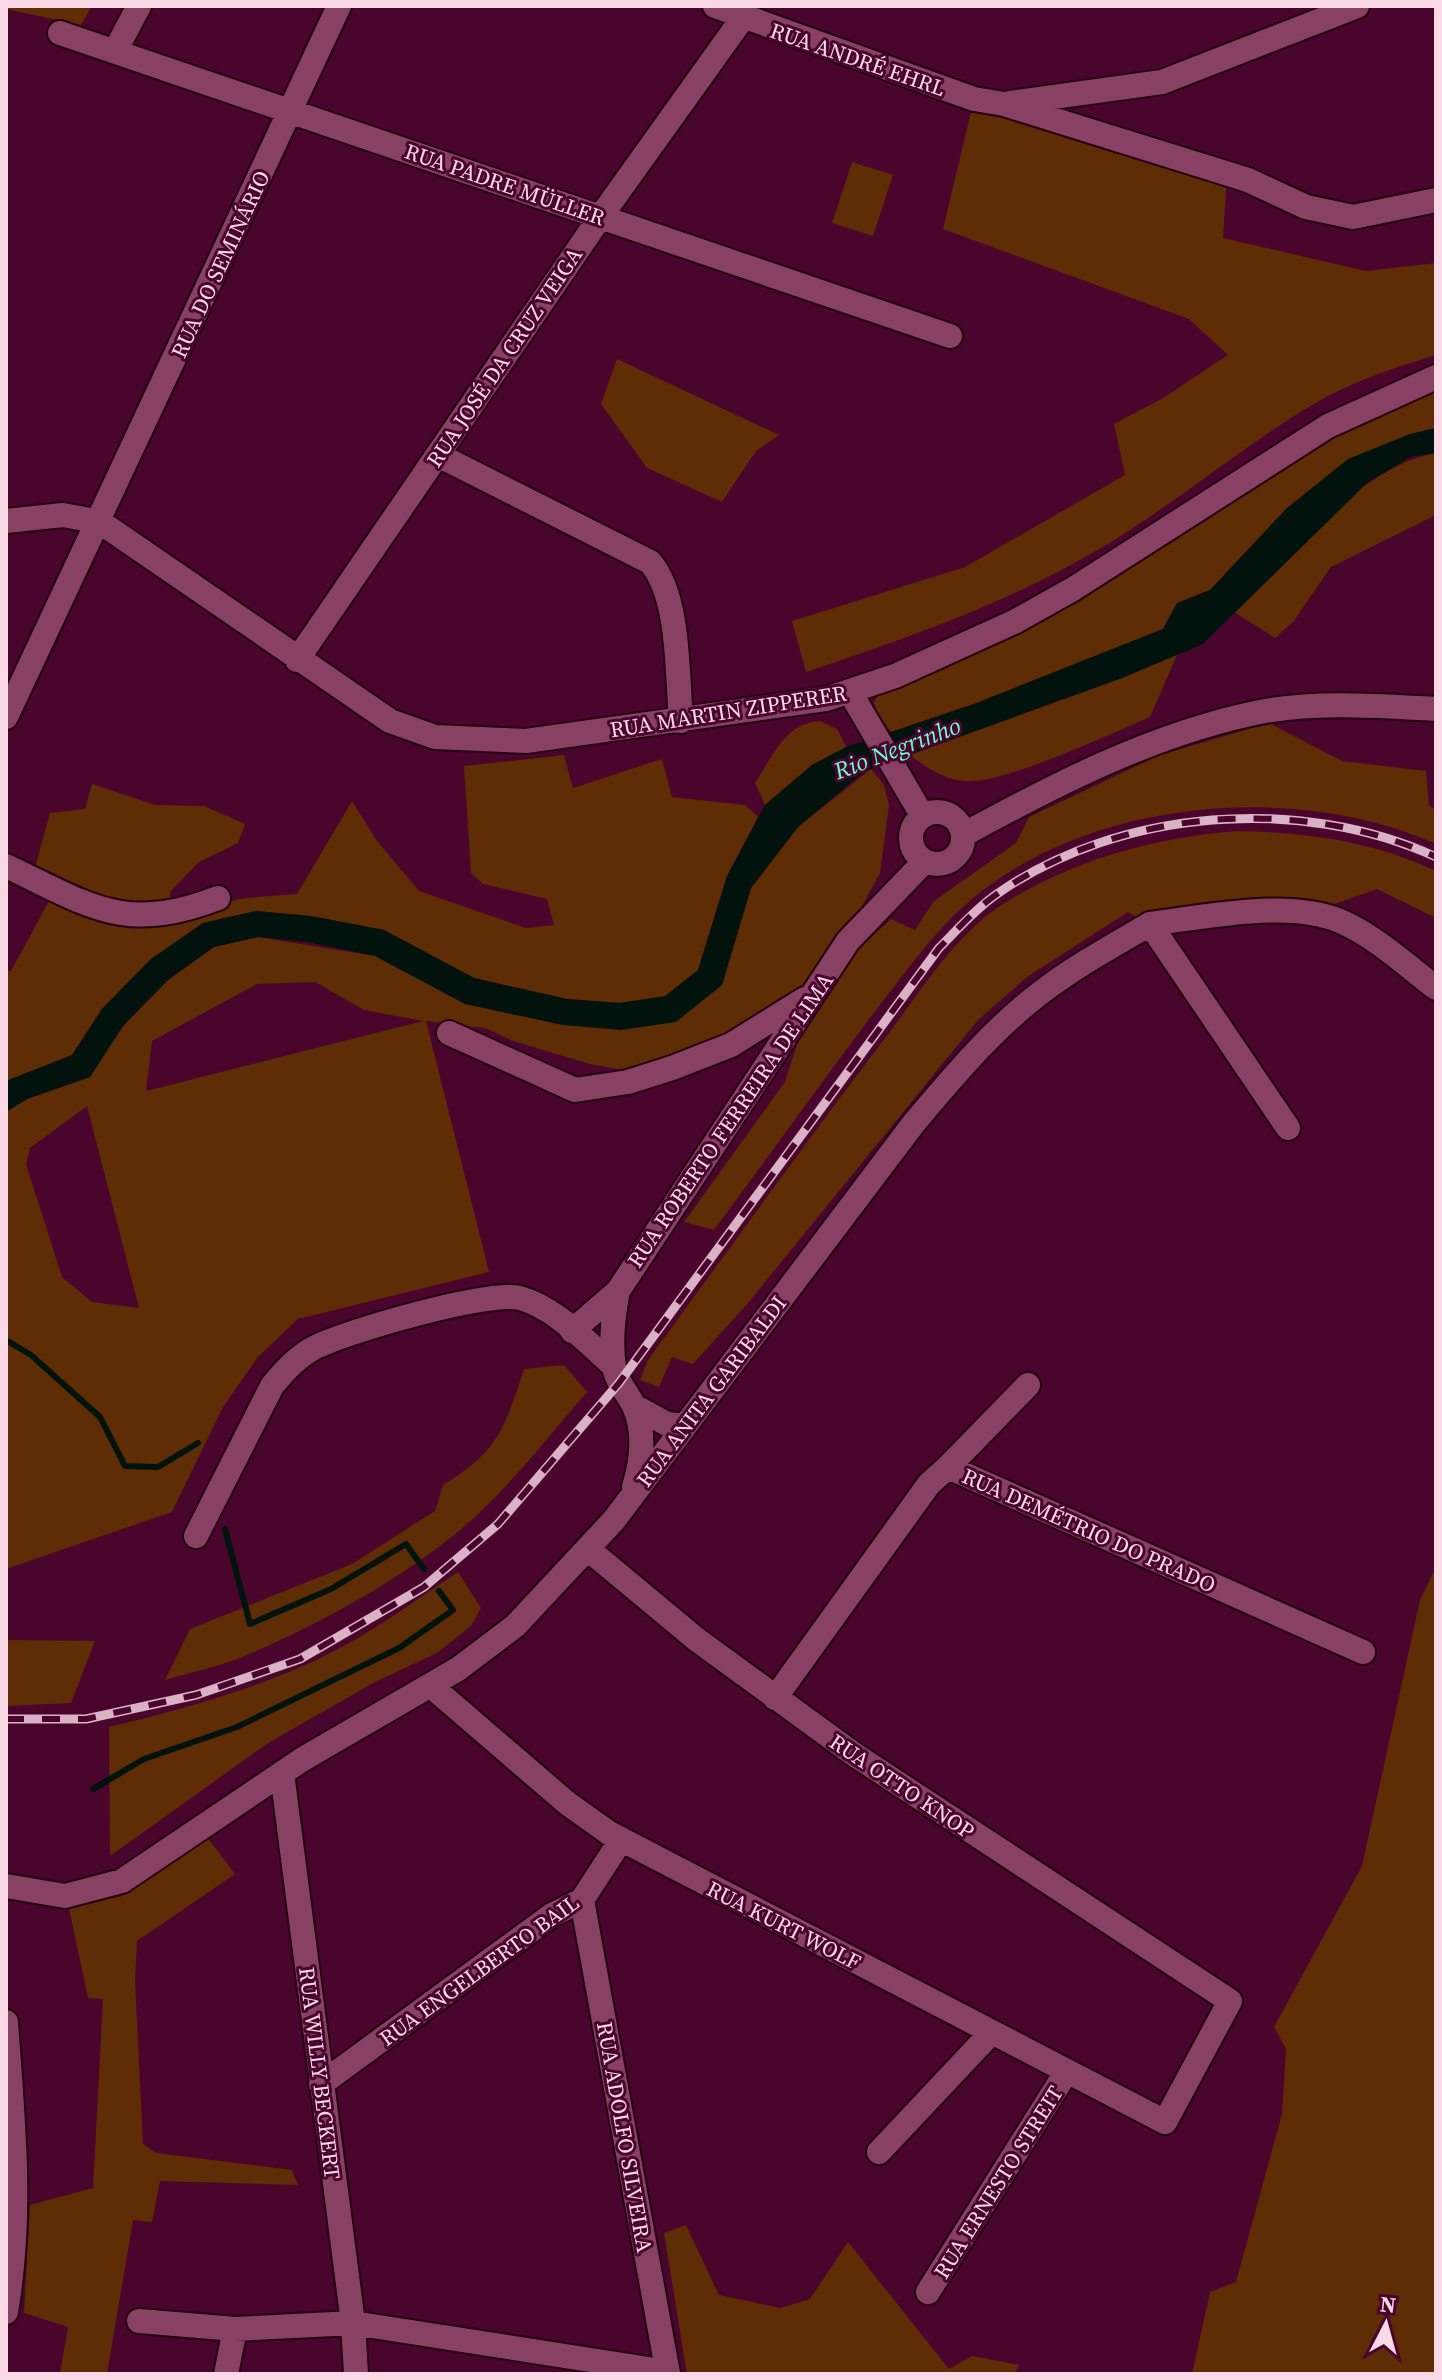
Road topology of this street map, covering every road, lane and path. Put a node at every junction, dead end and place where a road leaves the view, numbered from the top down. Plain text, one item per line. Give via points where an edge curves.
1 (139, 6) edge
2 (339, 6) edge
3 (715, 6) edge
4 (1357, 6) edge
5 (742, 19) junction
6 (60, 33) dead end
7 (115, 51) junction
8 (1004, 104) junction
9 (291, 111) junction
10 (1436, 200) edge
11 (601, 216) junction
12 (950, 336) dead end
13 (1436, 377) edge
14 (438, 455) junction
15 (6, 521) edge
16 (100, 522) junction
17 (297, 660) junction
18 (850, 692) junction
19 (1436, 709) edge
20 (6, 717) edge
21 (681, 721) junction
22 (922, 815) junction
23 (963, 835) junction
24 (925, 861) junction
25 (6, 866) edge
26 (218, 898) dead end
27 (1150, 924) junction
28 (1436, 988) edge
29 (814, 994) junction
30 (449, 1033) dead end
31 (1288, 1128) dead end
32 (618, 1291) junction
33 (572, 1331) junction
34 (614, 1366) junction
35 (1028, 1385) dead end
36 (634, 1406) junction
37 (685, 1426) junction
38 (948, 1467) junction
39 (631, 1497) junction
40 (196, 1536) dead end
41 (589, 1550) junction
42 (1363, 1652) dead end
43 (431, 1686) junction
44 (775, 1698) junction
45 (282, 1773) junction
46 (621, 1840) junction
47 (6, 1886) edge
48 (582, 1900) junction
49 (6, 2025) edge
50 (992, 2032) junction
51 (1067, 2071) junction
52 (321, 2084) junction
53 (1165, 2122) joint
54 (879, 2152) dead end
55 (928, 2292) dead end
56 (7, 2304) edge
57 (139, 2321) dead end
58 (353, 2323) junction
59 (235, 2329) junction
60 (668, 2373) edge
61 (226, 2374) edge
62 (356, 2374) edge

1 - 7 street
2 - 9 street, RUA DO SEMINÁRIO
3 - 5 street, RUA ANDRÉ EHRL
4 - 8 street via 1162,82
5 - 8 street, RUA ANDRÉ EHRL via 974,99
5 - 11 street, RUA JOSÉ DA CRUZ VEIGA
6 - 7 street, RUA PADRE MÜLLER
7 - 9 street, RUA PADRE MÜLLER
8 - 10 street via 1248,180 1306,207 1353,217
9 - 11 street, RUA PADRE MÜLLER
9 - 16 street, RUA DO SEMINÁRIO
11 - 12 street, RUA PADRE MÜLLER
11 - 14 street, RUA JOSÉ DA CRUZ VEIGA
13 - 18 street, RUA MARTIN ZIPPERER via 1328,426 1014,622
14 - 17 street, RUA JOSÉ DA CRUZ VEIGA
14 - 21 street via 650,562 669,603
15 - 16 street, RUA MARTIN ZIPPERER via 63,515
16 - 17 street, RUA MARTIN ZIPPERER
16 - 20 street, RUA DO SEMINÁRIO
17 - 21 street, RUA MARTIN ZIPPERER via 390,721 435,737 526,741
18 - 21 street, RUA MARTIN ZIPPERER
18 - 22 street
19 - 23 street via 1318,706 1231,719 1108,763
22 - 23 street via 943,812 960,825
22 - 24 street via 910,833 916,854
23 - 24 street via 956,856 936,864
24 - 29 street, RUA ROBERTO FERREIRA DE LIMA via 848,941
25 - 26 street via 123,915 155,917
27 - 28 street via 1230,914 1312,912 1341,921 1387,949
27 - 31 street
27 - 37 street, RUA ANITA GARIBALDI via 1039,994 961,1067
29 - 30 street via 731,1045 628,1082 575,1090
29 - 32 street, RUA ROBERTO FERREIRA DE LIMA
32 - 33 street
32 - 34 street, RUA ROBERTO FERREIRA DE LIMA via 612,1322
33 - 34 street
33 - 40 street via 528,1301 487,1298 314,1348 272,1386
34 - 36 street, RUA ROBERTO FERREIRA DE LIMA
35 - 38 street
36 - 37 street via 667,1424
36 - 39 street, RUA ROBERTO FERREIRA DE LIMA via 641,1436 640,1467
37 - 39 street, RUA ANITA GARIBALDI
38 - 42 street, RUA DEMÉTRIO DO PRADO
38 - 44 street, RUA DEMÉTRIO DO PRADO via 929,1484
39 - 41 street, RUA ANITA GARIBALDI
41 - 43 street, RUA ANITA GARIBALDI via 486,1651
41 - 44 street, RUA OTTO KNOP
43 - 45 street, RUA ANITA GARIBALDI
43 - 46 street, RUA KURT WOLF via 567,1803
44 - 53 street, RUA OTTO KNOP via 907,1791 1230,2001
45 - 47 street, RUA ANITA GARIBALDI via 108,1887 65,1896
45 - 52 street, RUA WILLY BECKERT
46 - 48 street, RUA ENGELBERTO BAIL
46 - 50 street, RUA KURT WOLF
48 - 52 street, RUA ENGELBERTO BAIL via 552,1915
48 - 60 street, RUA ADOLFO SILVEIRA
49 - 56 street via 17,2203
50 - 51 street, RUA KURT WOLF
50 - 54 street
51 - 53 street, RUA KURT WOLF
51 - 55 street, RUA ERNESTO STREIT
52 - 58 street, RUA WILLY BECKERT
57 - 59 street
58 - 59 street
58 - 60 street
58 - 62 street, RUA WILLY BECKERT
59 - 61 street

